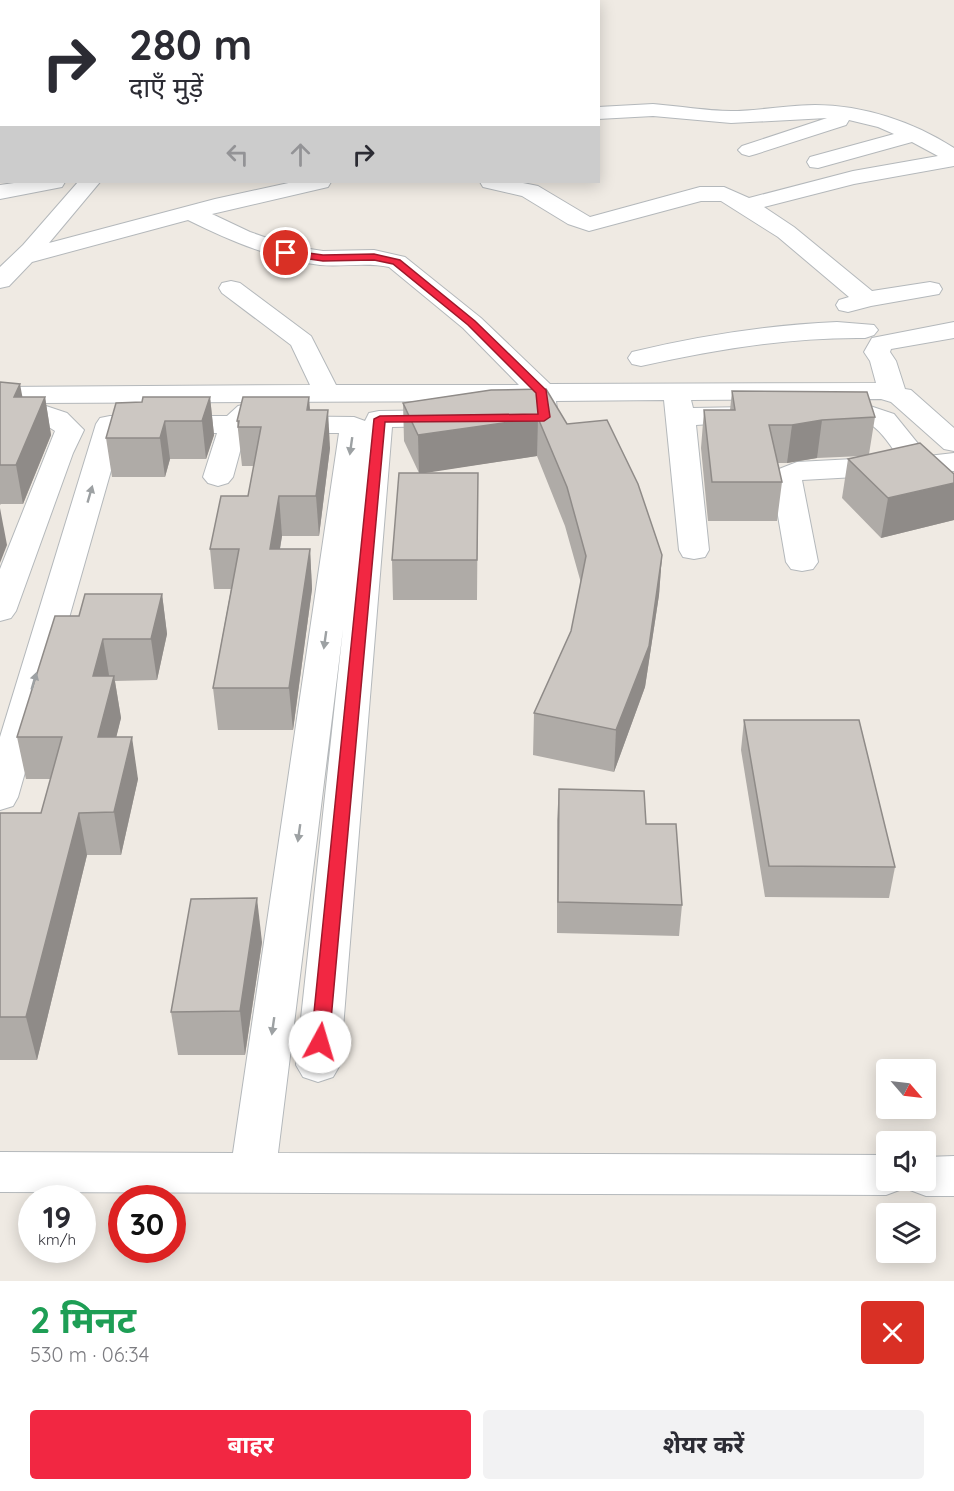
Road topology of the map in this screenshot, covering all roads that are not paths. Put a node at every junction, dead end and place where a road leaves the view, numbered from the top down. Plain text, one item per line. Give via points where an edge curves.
1 (600, 113) edge
2 (858, 115) junction
3 (914, 135) junction
4 (773, 142) junction
5 (749, 150) dead end
6 (954, 159) edge
7 (818, 162) junction
8 (853, 178) junction
9 (49, 183) edge
10 (88, 183) edge
11 (316, 183) edge
12 (495, 183) edge
13 (0, 192) edge
14 (746, 205) junction
15 (191, 213) junction
16 (9, 268) edge
17 (231, 288) dead end
18 (930, 289) dead end
19 (867, 299) junction
20 (954, 330) edge
21 (873, 336) junction
22 (641, 358) dead end
23 (542, 392) junction
24 (893, 393) junction
25 (327, 394) junction
26 (0, 395) edge
27 (679, 405) junction
28 (229, 410) junction
29 (0, 412) edge
30 (954, 443) edge
31 (954, 462) edge
32 (920, 465) junction
33 (218, 477) dead end
34 (693, 550) dead end
35 (802, 562) dead end
36 (0, 611) edge
37 (0, 797) edge
38 (318, 1065) dead end
39 (0, 1172) edge
40 (253, 1173) junction
41 (876, 1175) edge
42 (936, 1176) edge
43 (954, 1176) edge

1 - 2 street via 653,110 731,117 814,111
2 - 3 street
2 - 4 street
3 - 6 street
3 - 7 street
4 - 5 street
4 - 7 street
6 - 8 street
7 - 8 street
8 - 14 street
9 - 13 street
10 - 16 street
11 - 15 street
12 - 14 street via 530,191 587,224 712,193
14 - 19 street via 786,232
15 - 16 street
15 - 23 street via 286,253 323,258 374,257 397,262 472,323
17 - 25 street via 302,341
18 - 19 street
19 - 21 street via 848,304 845,309
20 - 21 street
21 - 22 street via 812,329
21 - 24 street
23 - 25 street
23 - 27 street
23 - 38 street via 544,417 380,419
24 - 27 street
24 - 30 street
25 - 28 street via 257,394 255,406
26 - 28 street
27 - 32 street via 864,412 884,420
27 - 34 street
28 - 33 street
37 -> 28 street via 110,424
28 -> 40 street via 354,425
29 - 36 street via 42,410 70,430
31 - 32 street
32 - 35 street via 797,471 789,475
39 - 40 street
40 - 41 street
42 - 43 street

